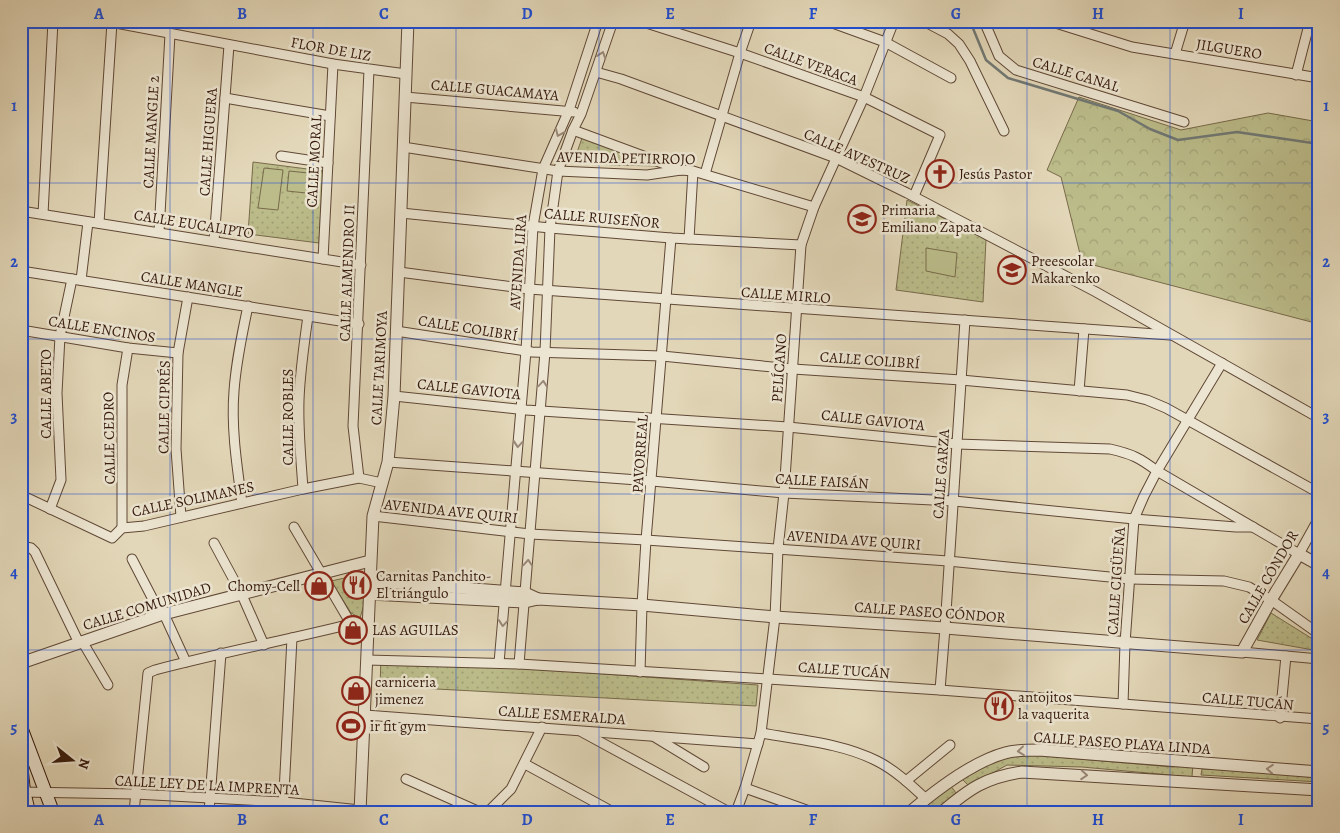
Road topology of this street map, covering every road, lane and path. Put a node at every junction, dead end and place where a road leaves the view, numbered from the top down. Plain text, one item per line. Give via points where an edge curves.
1 (53, 21) edge
2 (408, 21) edge
3 (598, 21) edge
4 (613, 21) edge
5 (640, 21) edge
6 (751, 21) edge
7 (827, 21) edge
8 (894, 21) edge
9 (916, 21) edge
10 (984, 21) edge
11 (1048, 21) edge
12 (1185, 21) edge
13 (1310, 21) edge
14 (109, 22) edge
15 (170, 34) junction
16 (885, 42) junction
17 (229, 45) junction
18 (740, 53) junction
19 (1175, 54) junction
20 (333, 64) junction
21 (369, 70) junction
22 (596, 72) junction
23 (406, 74) junction
24 (1296, 74) junction
25 (951, 78) dead end
26 (1319, 78) edge
27 (405, 97) junction
28 (864, 97) junction
29 (225, 98) junction
30 (569, 110) junction
31 (581, 114) junction
32 (330, 116) junction
33 (722, 116) junction
34 (1184, 122) dead end
35 (573, 130) junction
36 (1004, 131) dead end
37 (403, 147) junction
38 (281, 156) dead end
39 (836, 158) junction
40 (328, 163) junction
41 (543, 169) junction
42 (681, 170) junction
43 (558, 171) junction
44 (693, 171) junction
45 (705, 174) junction
46 (914, 196) junction
47 (814, 207) junction
48 (21, 211) edge
49 (401, 213) junction
50 (42, 214) junction
51 (88, 222) junction
52 (99, 223) junction
53 (533, 226) junction
54 (550, 228) junction
55 (159, 232) junction
56 (671, 238) junction
57 (689, 239) junction
58 (214, 241) junction
59 (801, 245) junction
60 (324, 259) junction
61 (361, 265) junction
62 (21, 271) edge
63 (399, 272) junction
64 (77, 280) junction
65 (529, 290) junction
66 (547, 290) junction
67 (188, 297) junction
68 (666, 300) junction
69 (248, 306) junction
70 (796, 309) junction
71 (308, 316) junction
72 (965, 320) junction
73 (359, 324) junction
74 (1084, 329) junction
75 (21, 330) edge
76 (396, 331) junction
77 (60, 336) junction
78 (1173, 336) junction
79 (128, 348) junction
80 (526, 351) junction
81 (546, 352) junction
82 (178, 353) junction
83 (662, 356) junction
84 (1222, 363) junction
85 (793, 369) junction
86 (962, 380) junction
87 (1079, 391) junction
88 (394, 396) junction
89 (521, 409) junction
90 (541, 410) junction
91 (655, 418) junction
92 (1319, 418) edge
93 (1187, 420) junction
94 (788, 427) junction
95 (957, 444) junction
96 (388, 462) junction
97 (1157, 471) junction
98 (516, 472) junction
99 (535, 473) junction
100 (359, 478) junction
101 (652, 481) junction
102 (382, 483) junction
103 (303, 489) junction
104 (784, 493) junction
105 (1319, 493) edge
106 (21, 495) edge
107 (954, 501) junction
108 (242, 503) junction
109 (50, 509) junction
110 (373, 516) junction
111 (181, 517) junction
112 (1319, 518) edge
113 (1134, 519) junction
114 (294, 527) dead end
115 (1253, 527) junction
116 (122, 528) junction
117 (510, 532) junction
118 (530, 534) junction
119 (646, 540) junction
120 (214, 543) dead end
121 (26, 547) edge
122 (778, 548) junction
123 (1299, 554) junction
124 (132, 559) dead end
125 (370, 561) junction
126 (948, 561) junction
127 (1319, 565) edge
128 (323, 574) junction
129 (1130, 579) junction
130 (370, 581) junction
131 (370, 594) junction
132 (242, 595) junction
133 (505, 596) junction
134 (525, 597) junction
135 (1271, 600) junction
136 (642, 605) junction
137 (163, 614) junction
138 (776, 617) junction
139 (351, 624) junction
140 (945, 628) junction
141 (1319, 634) edge
142 (292, 638) junction
143 (367, 641) junction
144 (81, 642) junction
145 (1125, 643) junction
146 (264, 645) junction
147 (1242, 652) junction
148 (221, 653) junction
149 (1286, 656) junction
150 (1319, 659) edge
151 (367, 660) junction
152 (186, 662) junction
153 (21, 663) edge
154 (499, 664) junction
155 (519, 664) junction
156 (640, 672) junction
157 (768, 679) junction
158 (108, 685) dead end
159 (940, 690) junction
160 (1123, 704) junction
161 (365, 715) junction
162 (1280, 718) junction
163 (1319, 719) edge
164 (21, 727) edge
165 (542, 727) junction
166 (578, 730) junction
167 (761, 733) junction
168 (652, 736) junction
169 (758, 744) junction
170 (950, 745) dead end
171 (21, 764) edge
172 (524, 764) junction
173 (1197, 764) junction
174 (704, 768) dead end
175 (1319, 772) edge
176 (406, 779) dead end
177 (953, 779) junction
178 (906, 781) junction
179 (1196, 783) junction
180 (745, 788) junction
181 (1319, 790) edge
182 (46, 791) junction
183 (23, 792) edge
184 (964, 793) junction
185 (135, 794) junction
186 (210, 798) junction
187 (926, 799) junction
188 (284, 802) junction
189 (360, 811) edge
190 (29, 812) edge
191 (53, 812) edge
192 (134, 812) edge
193 (209, 812) edge
194 (283, 812) edge
195 (480, 812) edge
196 (488, 812) edge
197 (613, 812) edge
198 (729, 812) edge
199 (736, 812) edge
200 (812, 812) edge
201 (910, 812) edge
202 (942, 812) edge

1 - 50 street
2 - 23 street, CALLE TARIMOYA
3 - 30 street, AVENIDA LIRA
22 -> 4 street, AVENIDA LIRA
5 - 18 street, CALLE VERACA
6 - 18 street
7 - 16 street
8 - 16 street, PELÍCANO
9 - 36 street via 942,30 959,44
10 - 34 street, CALLE CANAL via 998,56 1016,70
11 - 19 street, JILGUERO via 1132,47
12 - 19 street
13 - 24 street
14 - 15 street, FLOR DE LIZ
14 - 52 street
15 - 17 street, FLOR DE LIZ
15 - 55 street, CALLE MANGLE 2
16 - 25 street
16 - 28 street, PELÍCANO
17 - 20 street, FLOR DE LIZ
17 - 29 street, CALLE HIGUERA
18 - 28 street, CALLE VERACA
18 - 33 street
19 - 24 street, JILGUERO
20 - 21 street, FLOR DE LIZ
20 - 32 street, CALLE MORAL
21 - 23 street, FLOR DE LIZ
21 - 61 street, CALLE ALMENDRO II
22 - 31 street, AVENIDA LIRA
22 - 33 street, CALLE AVESTRUZ
23 - 27 street, CALLE TARIMOYA
24 - 26 street, JILGUERO
27 - 30 street, CALLE GUACAMAYA
27 - 37 street, CALLE TARIMOYA
28 - 39 street, PELÍCANO
28 - 46 street, CALLE VERACA via 940,135
29 - 32 street
29 - 58 street, CALLE HIGUERA
30 - 31 street, CALLE GUACAMAYA
30 -> 41 street, AVENIDA LIRA
31 - 35 street, AVENIDA LIRA
32 - 40 street, CALLE MORAL
33 - 39 street, CALLE AVESTRUZ
33 - 45 street
35 - 42 street
35 - 43 street, AVENIDA LIRA
37 - 41 street, AVENIDA PETIRROJO
37 - 49 street, CALLE TARIMOYA
38 - 40 street
39 - 46 street, CALLE AVESTRUZ
39 - 47 street, PELÍCANO
40 - 60 street, CALLE MORAL
41 - 43 street, AVENIDA PETIRROJO
41 - 53 street, AVENIDA LIRA
42 - 43 street, AVENIDA PETIRROJO via 647,175
42 - 44 street, AVENIDA PETIRROJO
43 - 54 street, AVENIDA LIRA
44 - 45 street, AVENIDA PETIRROJO
44 - 57 street
45 - 47 street, AVENIDA PETIRROJO
46 - 78 street, CALLE AVESTRUZ
47 - 59 street, PELÍCANO
48 - 50 street, CALLE EUCALIPTO
49 - 53 street, CALLE RUISEÑOR
49 - 63 street, CALLE TARIMOYA
50 - 51 street, CALLE EUCALIPTO
51 - 52 street, CALLE EUCALIPTO
51 - 64 street, CALLE ABETO
52 - 55 street, CALLE EUCALIPTO
53 - 54 street, CALLE RUISEÑOR
53 - 65 street, AVENIDA LIRA
54 - 56 street, CALLE RUISEÑOR
54 - 66 street, AVENIDA LIRA
55 - 58 street, CALLE EUCALIPTO
56 - 57 street, CALLE RUISEÑOR
56 - 68 street, PAVORREAL
57 - 59 street, CALLE RUISEÑOR
58 - 60 street, CALLE EUCALIPTO
59 - 70 street, PELÍCANO
60 - 61 street, CALLE EUCALIPTO
61 - 73 street, CALLE ALMENDRO II
62 - 64 street, CALLE MANGLE
63 - 65 street, CALLE MIRLO
63 - 76 street, CALLE TARIMOYA
64 - 67 street, CALLE MANGLE
64 - 77 street, CALLE ABETO
65 - 66 street, CALLE MIRLO
65 - 80 street, AVENIDA LIRA
66 - 68 street, CALLE MIRLO
66 - 81 street, AVENIDA LIRA
67 - 69 street, CALLE MANGLE
67 - 82 street, CALLE CIPRÉS
68 - 70 street, CALLE MIRLO
68 - 83 street, PAVORREAL
69 - 71 street, CALLE MANGLE
69 - 108 street via 234,392 235,448
70 - 72 street, CALLE MIRLO
70 - 85 street, PELÍCANO
71 - 73 street, CALLE MANGLE
71 - 103 street, CALLE ROBLES via 299,401
72 - 74 street, CALLE MIRLO
72 - 86 street, CALLE GARZA
73 - 100 street, CALLE ALMENDRO II via 353,426
74 - 78 street, CALLE MIRLO
74 - 87 street
75 - 77 street, CALLE ENCINOS
76 - 80 street, CALLE COLIBRÍ
76 - 88 street, CALLE TARIMOYA
77 - 79 street, CALLE ENCINOS
77 - 109 street, CALLE ABETO via 57,393 61,480
78 - 84 street, CALLE AVESTRUZ
79 - 82 street, CALLE ENCINOS
79 - 116 street, CALLE CEDRO via 122,385
80 - 81 street, CALLE COLIBRÍ
80 - 89 street, AVENIDA LIRA
81 - 83 street, CALLE COLIBRÍ
90 -> 81 street, AVENIDA LIRA
82 - 111 street, CALLE CIPRÉS via 176,448
83 - 85 street, CALLE COLIBRÍ
83 - 91 street, PAVORREAL
84 - 92 street, CALLE AVESTRUZ
84 - 93 street, CALLE CIGÜEÑA
85 - 86 street, CALLE COLIBRÍ
85 - 94 street, PELÍCANO
86 - 87 street, CALLE COLIBRÍ
86 - 95 street, CALLE GARZA
87 - 93 street, CALLE COLIBRÍ via 1147,400
88 - 89 street, CALLE GAVIOTA
88 - 96 street, CALLE TARIMOYA
89 - 90 street, CALLE GAVIOTA
89 -> 98 street, AVENIDA LIRA
90 - 91 street, CALLE GAVIOTA
90 - 99 street, AVENIDA LIRA
91 - 94 street, CALLE GAVIOTA
91 - 101 street, PAVORREAL
93 - 97 street, CALLE CIGÜEÑA
93 - 105 street, CALLE COLIBRÍ
94 - 95 street, CALLE GAVIOTA
94 - 104 street, PELÍCANO
95 - 97 street, CALLE GAVIOTA via 1110,449 1130,453
95 - 107 street, CALLE GARZA
96 - 98 street, CALLE FAISÁN
96 - 102 street, CALLE TARIMOYA
97 - 113 street, CALLE CIGÜEÑA
97 - 115 street, CALLE GAVIOTA
98 - 99 street, CALLE FAISÁN
98 - 117 street, AVENIDA LIRA
99 - 101 street, CALLE FAISÁN
99 - 118 street, AVENIDA LIRA
100 - 102 street, CALLE SOLIMANES
100 - 103 street, CALLE SOLIMANES
101 - 104 street, CALLE FAISÁN
101 - 119 street, PAVORREAL
102 - 110 street, CALLE TARIMOYA
103 - 108 street, CALLE SOLIMANES
104 - 107 street, CALLE FAISÁN
104 - 122 street, PELÍCANO
106 - 109 street, CALLE SOLIMANES
107 - 113 street, CALLE FAISÁN
107 - 126 street, CALLE GARZA
108 - 111 street, CALLE SOLIMANES
109 - 116 street, CALLE SOLIMANES via 112,538
110 - 117 street, AVENIDA AVE QUIRI
110 - 125 street, CALLE TARIMOYA
111 - 116 street, CALLE SOLIMANES
112 - 123 street, CALLE CÓNDOR
113 - 115 street, CALLE FAISÁN
113 - 129 street, CALLE CIGÜEÑA
114 - 128 street
115 - 123 street, CALLE GAVIOTA
117 - 118 street, AVENIDA AVE QUIRI
117 - 133 street, AVENIDA LIRA
118 - 119 street, AVENIDA AVE QUIRI
134 -> 118 street, AVENIDA LIRA
119 - 122 street, AVENIDA AVE QUIRI
119 - 136 street, PAVORREAL
120 - 132 street
121 - 144 street via 35,552
122 - 126 street, AVENIDA AVE QUIRI
122 - 138 street, PELÍCANO
123 - 127 street, CALLE GAVIOTA
123 - 135 street, CALLE CÓNDOR
124 - 137 street
125 - 128 street, CALLE COMUNIDAD
125 - 130 street, CALLE TARIMOYA
126 - 129 street, AVENIDA AVE QUIRI
126 - 140 street, CALLE GARZA
128 - 132 street, CALLE COMUNIDAD
128 - 139 street
129 - 135 street, AVENIDA AVE QUIRI via 1224,581 1249,587
129 - 145 street, CALLE CIGÜEÑA
130 - 131 street, CALLE TARIMOYA
130 - 133 street, CALLE PASEO CÓNDOR
131 - 133 street, CALLE PASEO CÓNDOR
131 - 143 street, CALLE TARIMOYA
132 - 137 street, CALLE COMUNIDAD
132 - 146 street
133 - 134 street, CALLE PASEO CÓNDOR
133 -> 154 street, AVENIDA LIRA
134 - 136 street, CALLE PASEO CÓNDOR
134 - 155 street, AVENIDA LIRA
135 - 141 street, AVENIDA AVE QUIRI
135 - 147 street, CALLE CÓNDOR
136 - 138 street, CALLE PASEO CÓNDOR
136 - 156 street, PAVORREAL
137 - 144 street, CALLE COMUNIDAD
137 - 152 street
138 - 140 street, CALLE PASEO CÓNDOR
138 - 157 street, PELÍCANO
139 - 142 street
139 - 143 street
140 - 145 street, CALLE PASEO CÓNDOR
140 - 159 street, CALLE GARZA
142 - 146 street
142 - 188 street
143 - 151 street, CALLE TARIMOYA
144 - 153 street, CALLE COMUNIDAD
144 - 158 street
145 - 147 street, CALLE PASEO CÓNDOR
145 - 160 street, CALLE CIGÜEÑA
146 - 148 street
147 - 149 street, CALLE PASEO CÓNDOR
148 - 152 street
148 - 186 street
149 - 150 street, CALLE PASEO CÓNDOR
149 - 162 street
151 - 154 street, CALLE TUCÁN
151 - 161 street, CALLE TARIMOYA
152 - 185 street via 148,673
154 - 155 street, CALLE TUCÁN
155 - 156 street, CALLE TUCÁN
156 - 157 street, CALLE TUCÁN
157 - 159 street, CALLE TUCÁN
157 - 167 street, PELÍCANO
159 - 160 street, CALLE TUCÁN
160 - 162 street, CALLE TUCÁN
161 - 165 street, CALLE ESMERALDA
161 - 189 street, CALLE TARIMOYA
162 - 163 street, CALLE TUCÁN
164 - 182 main road
165 - 166 street, CALLE ESMERALDA
165 - 172 street
166 - 168 street, CALLE ESMERALDA
166 - 198 street
167 - 169 street
167 - 178 street via 850,750 877,761
168 - 169 street, CALLE ESMERALDA
168 - 174 street
169 - 180 street
170 - 178 street
171 - 183 main road
172 - 196 street via 511,789
172 - 197 street
175 -> 173 street, CALLE PASEO PLAYA LINDA
173 -> 177 street, CALLE PASEO PLAYA LINDA via 1022,751 1004,753
173 - 179 street
176 - 195 street
177 - 184 street
177 - 187 street, CALLE PASEO PLAYA LINDA
178 - 187 street
179 - 181 street
184 -> 179 street via 1000,775 1022,772
180 - 199 street
180 - 200 street
182 - 183 street, CALLE LEY DE LA IMPRENTA
182 - 185 street, CALLE LEY DE LA IMPRENTA
182 - 191 main road
183 - 190 main road
184 - 202 street
185 - 186 street, CALLE LEY DE LA IMPRENTA
185 - 192 street
186 - 188 street, CALLE LEY DE LA IMPRENTA
186 - 193 street
187 - 201 street, CALLE PASEO PLAYA LINDA
188 - 189 street, CALLE LEY DE LA IMPRENTA
188 - 194 street

